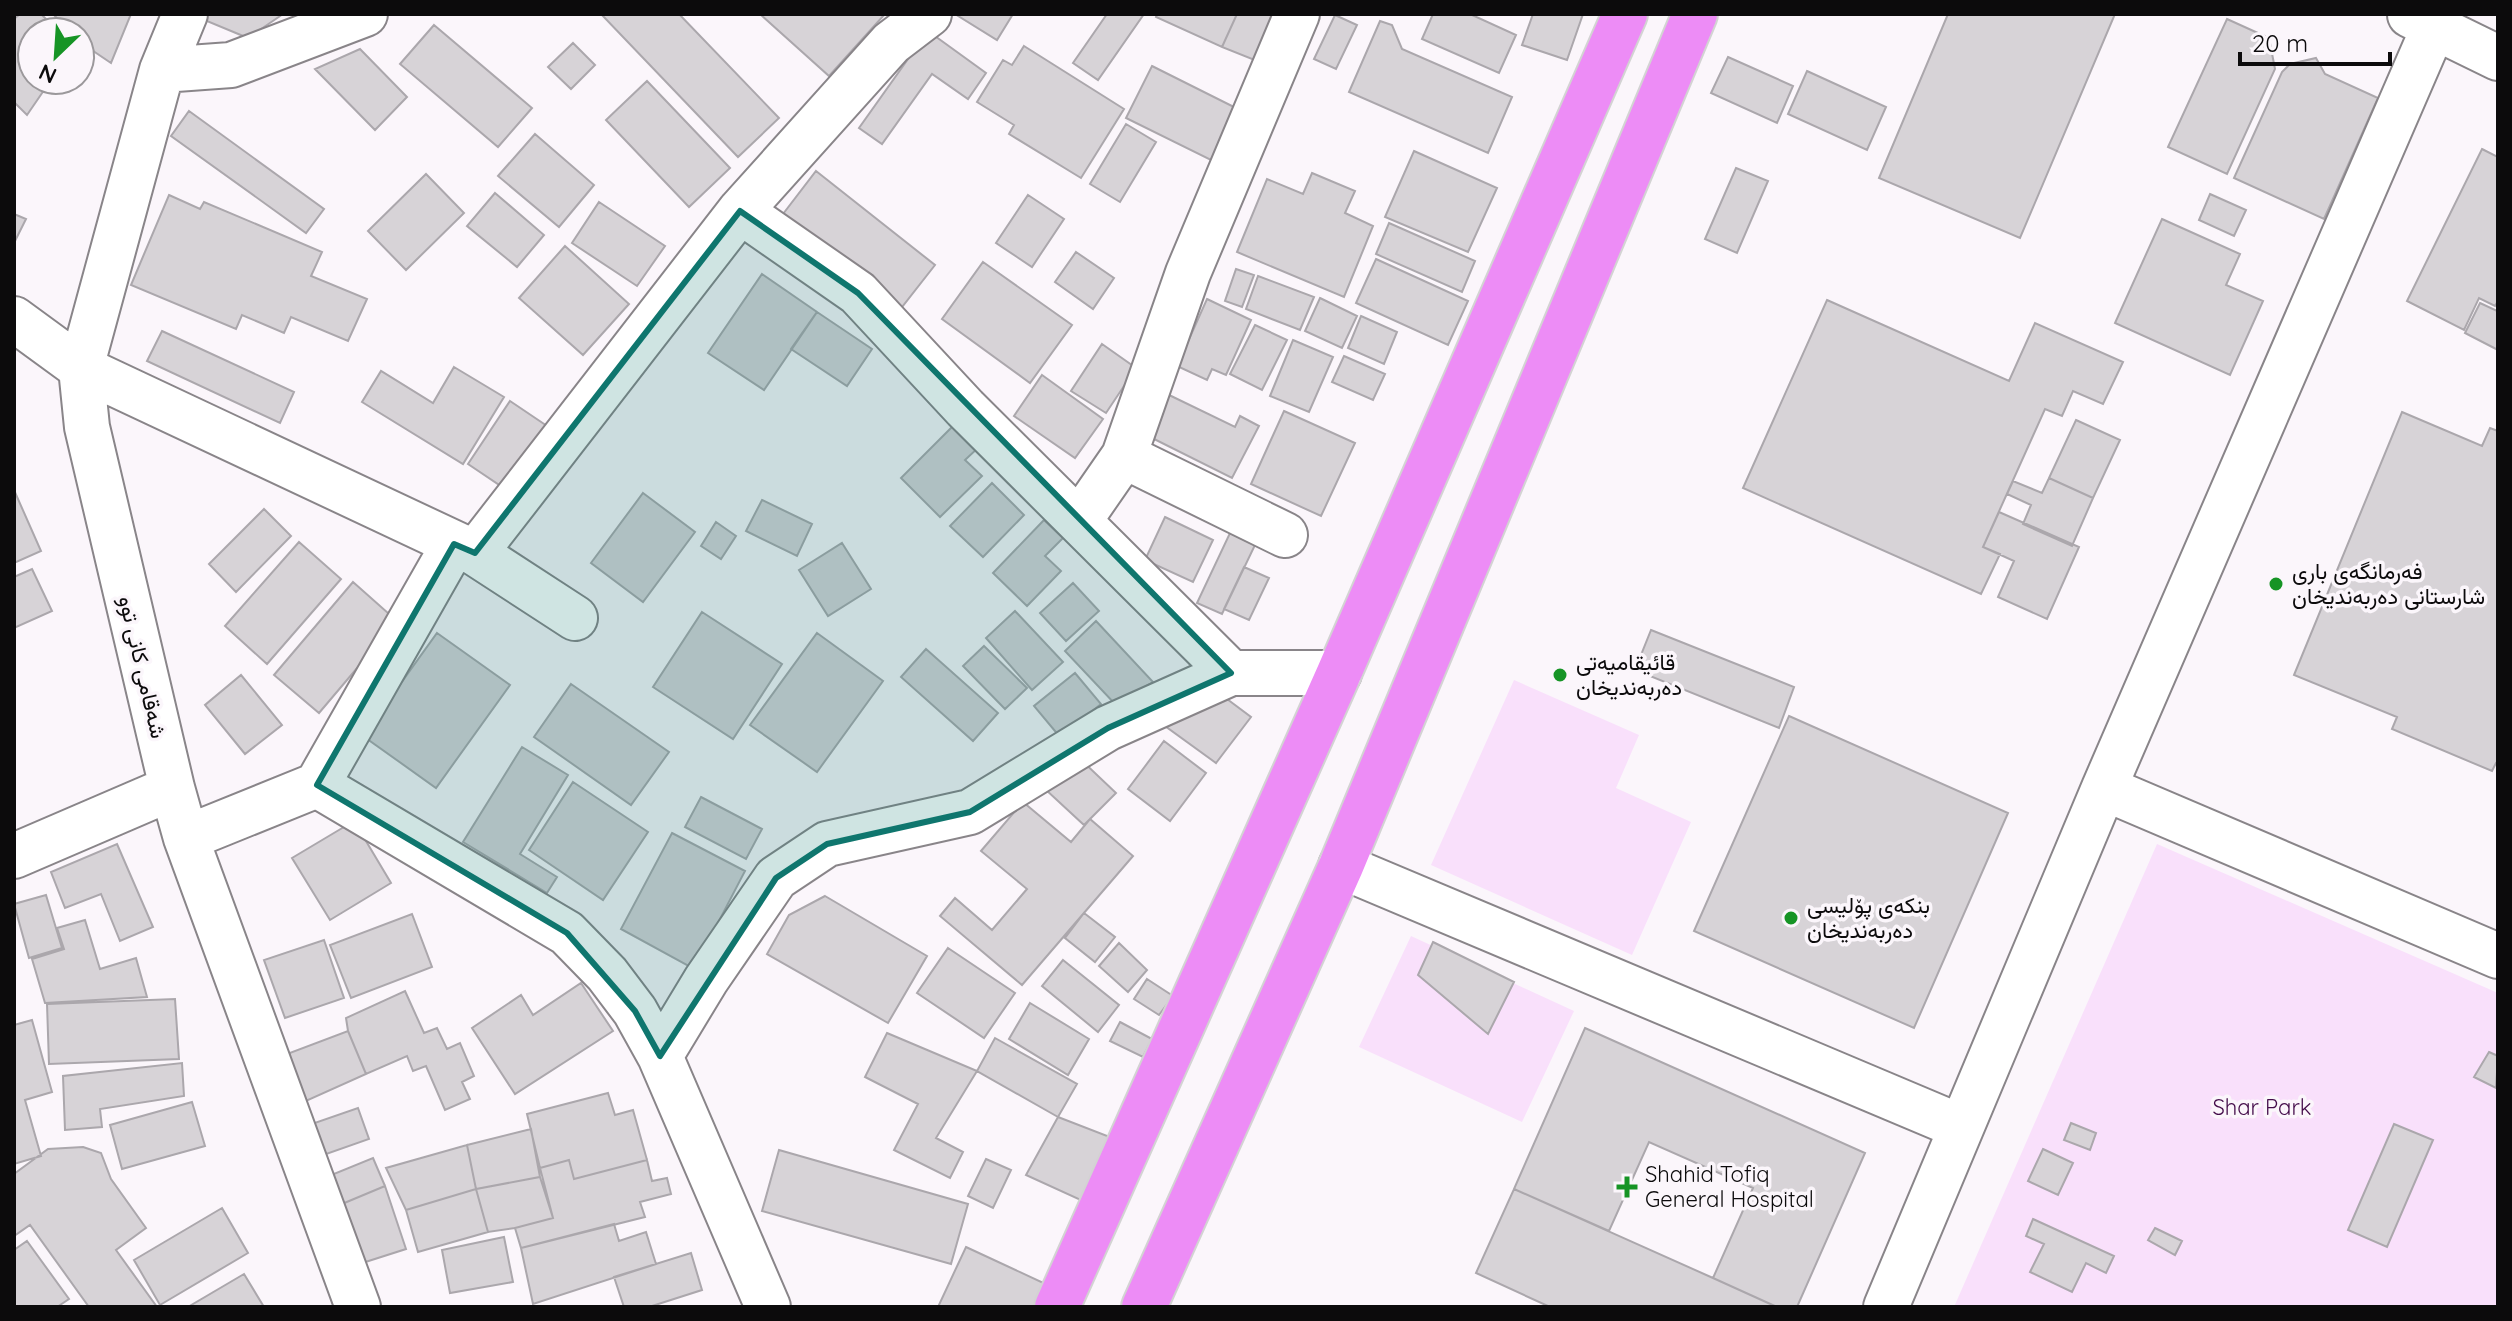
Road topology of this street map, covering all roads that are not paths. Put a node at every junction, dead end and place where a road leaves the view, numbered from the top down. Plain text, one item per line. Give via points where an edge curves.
1 (185, 14) edge
2 (365, 14) edge
3 (929, 14) edge
4 (1297, 14) edge
5 (1625, 14) edge
6 (1695, 14) edge
7 (2422, 20) edge
8 (2498, 58) edge
9 (162, 70) junction
10 (740, 211) junction
11 (14, 319) edge
12 (81, 368) junction
13 (1124, 456) junction
14 (1079, 521) junction
15 (1285, 535) dead end
16 (464, 548) junction
17 (575, 618) dead end
18 (1231, 673) junction
19 (1339, 673) junction
20 (317, 785) junction
21 (172, 788) junction
22 (2104, 788) junction
23 (186, 838) junction
24 (14, 856) edge
25 (1341, 866) junction
26 (2498, 956) edge
27 (660, 1056) junction
28 (1961, 1127) junction
29 (358, 1307) edge
30 (768, 1307) edge
31 (1057, 1307) edge
32 (1144, 1307) edge
33 (1886, 1307) edge

1 - 9 street, شەقامی کانی توو
2 - 9 street via 231,65
3 - 10 street via 891,43
4 - 13 street via 1188,273
5 - 19 highway
6 - 25 highway
7 - 8 street
7 - 22 street
9 - 12 street, شەقامی کانی توو
10 - 14 street via 858,293
10 - 16 street
11 - 12 street
12 - 16 street
12 - 21 street, شەقامی کانی توو via 87,427
13 - 14 street
13 - 15 street
14 - 18 street
16 - 17 street
16 - 20 street
18 - 19 street
18 - 27 street via 1108,728 970,812 827,844 776,878
19 - 31 highway
20 - 23 street
20 - 27 street via 567,933 635,1011
21 - 23 street, شەقامی کانی توو
21 - 24 street
22 - 26 street
22 - 28 street
23 - 29 street, شەقامی کانی توو
25 - 28 street
25 - 32 highway
27 - 30 street
28 - 33 street

